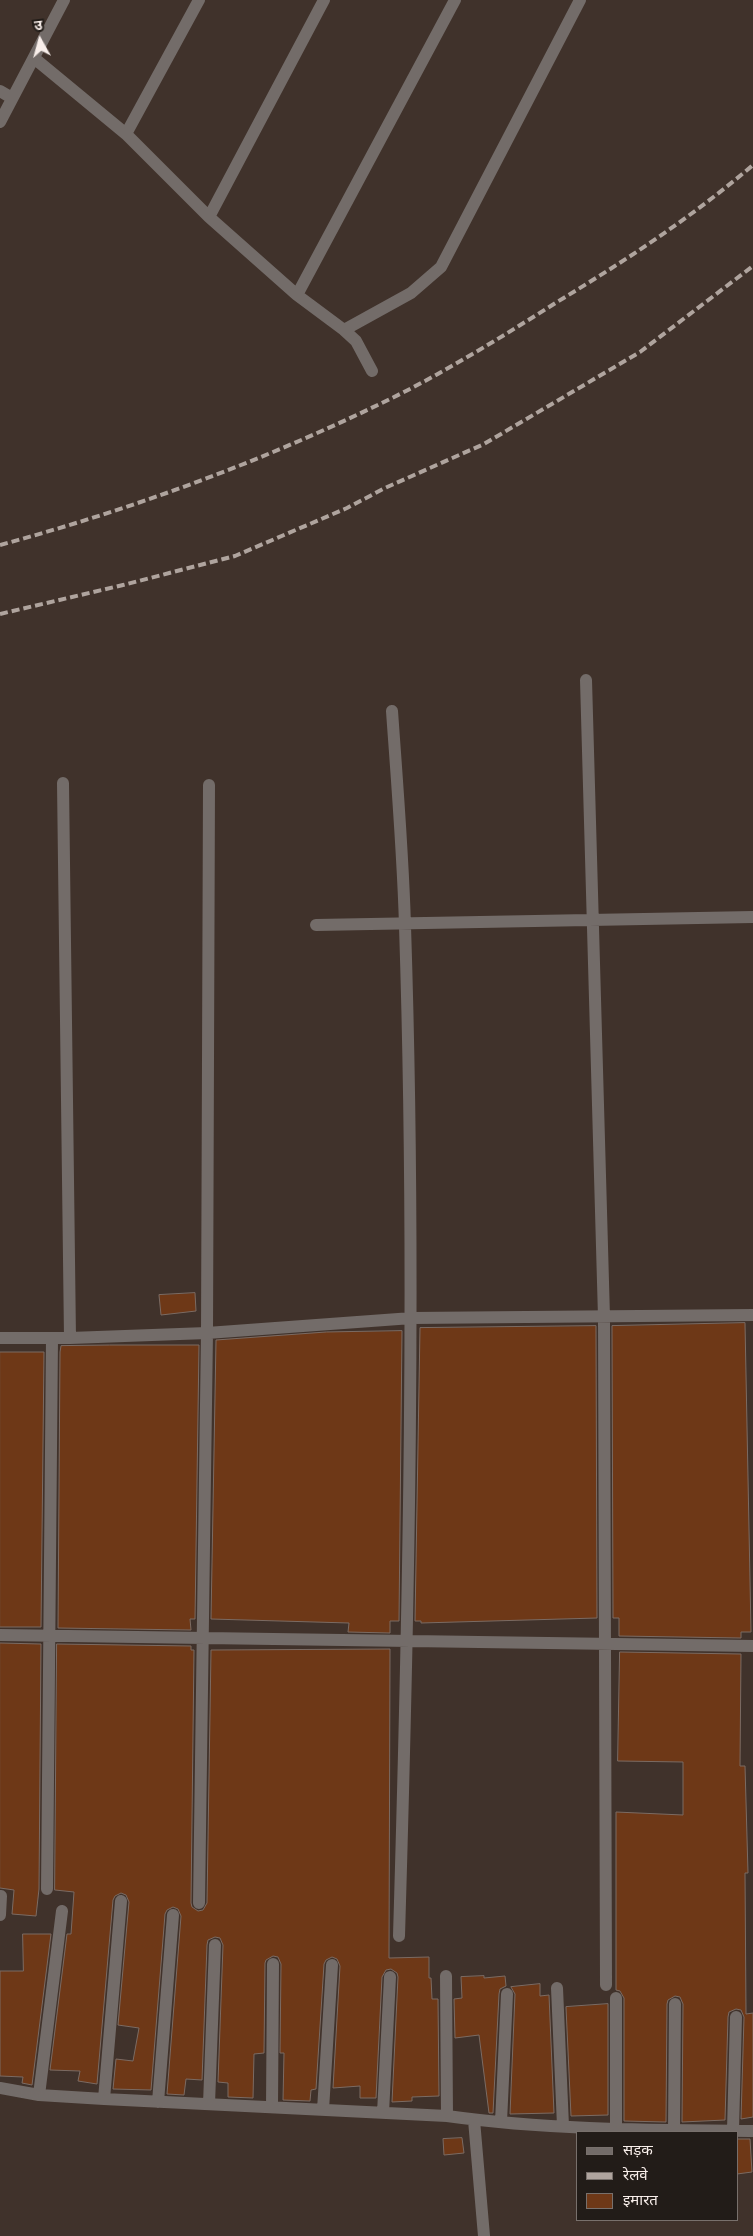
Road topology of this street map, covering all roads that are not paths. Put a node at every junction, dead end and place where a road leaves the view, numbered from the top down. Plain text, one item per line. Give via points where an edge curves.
1 (64, 0) edge
2 (199, 0) edge
3 (324, 0) edge
4 (455, 0) edge
5 (580, 0) edge
6 (34, 58) junction
7 (0, 91) edge
8 (12, 98) junction
9 (0, 122) edge
10 (126, 134) junction
11 (209, 218) junction
12 (297, 295) junction
13 (344, 330) junction
14 (372, 371) dead end
15 (586, 680) dead end
16 (392, 710) dead end
17 (64, 783) dead end
18 (209, 784) dead end
19 (753, 918) edge
20 (593, 920) junction
21 (405, 924) junction
22 (316, 925) dead end
23 (753, 1315) edge
24 (604, 1317) junction
25 (412, 1318) junction
26 (207, 1333) junction
27 (0, 1338) edge
28 (52, 1338) junction
29 (70, 1338) junction
30 (0, 1635) edge
31 (49, 1636) junction
32 (202, 1638) junction
33 (408, 1641) junction
34 (606, 1644) junction
35 (753, 1646) edge
36 (47, 1888) dead end
37 (1, 1896) edge
38 (121, 1901) dead end
39 (199, 1902) dead end
40 (62, 1911) dead end
41 (0, 1915) edge
42 (173, 1915) dead end
43 (399, 1936) dead end
44 (215, 1945) dead end
45 (273, 1964) dead end
46 (332, 1965) dead end
47 (446, 1976) dead end
48 (390, 1977) dead end
49 (606, 1985) dead end
50 (557, 1988) dead end
51 (507, 1994) dead end
52 (616, 1998) dead end
53 (675, 2004) dead end
54 (736, 2016) dead end
55 (0, 2088) edge
56 (39, 2095) junction
57 (104, 2099) junction
58 (158, 2102) junction
59 (209, 2104) junction
60 (272, 2108) junction
61 (322, 2110) junction
62 (384, 2113) junction
63 (447, 2116) junction
64 (474, 2120) junction
65 (501, 2122) junction
66 (563, 2126) junction
67 (616, 2129) junction
68 (674, 2130) junction
69 (733, 2130) junction
70 (753, 2131) edge
71 (484, 2236) edge

1 - 6 street
2 - 10 street
3 - 11 street
4 - 12 street
5 - 13 street via 441,267 411,293
6 - 8 street
6 - 10 street
7 - 8 street
8 - 9 street
10 - 11 street
11 - 12 street
12 - 13 street
13 - 14 street via 356,341
15 - 20 street
16 - 21 street
17 - 29 street
18 - 26 street
19 - 20 street
20 - 21 street
20 - 24 street
21 - 22 street
21 - 25 street
23 - 24 street
24 - 25 street
24 - 34 street
25 - 26 street
25 - 33 street
26 - 29 street
26 - 32 street
27 - 28 street
28 - 29 street
28 - 31 street
30 - 31 street
31 - 32 street
31 - 36 street
32 - 33 street
32 - 39 street
33 - 34 street
33 - 43 street
34 - 35 street
34 - 49 street
37 - 41 street
38 - 57 street
40 - 56 street
42 - 58 street
44 - 59 street
45 - 60 street
46 - 61 street
47 - 63 street
48 - 62 street
50 - 66 street
51 - 65 street
52 - 67 street
53 - 68 street
54 - 69 street
55 - 56 street
56 - 57 street
57 - 58 street
58 - 59 street
59 - 60 street
60 - 61 street
61 - 62 street
62 - 63 street
63 - 64 street
64 - 65 street
64 - 71 street
65 - 66 street
66 - 67 street
67 - 68 street
68 - 69 street
69 - 70 street

